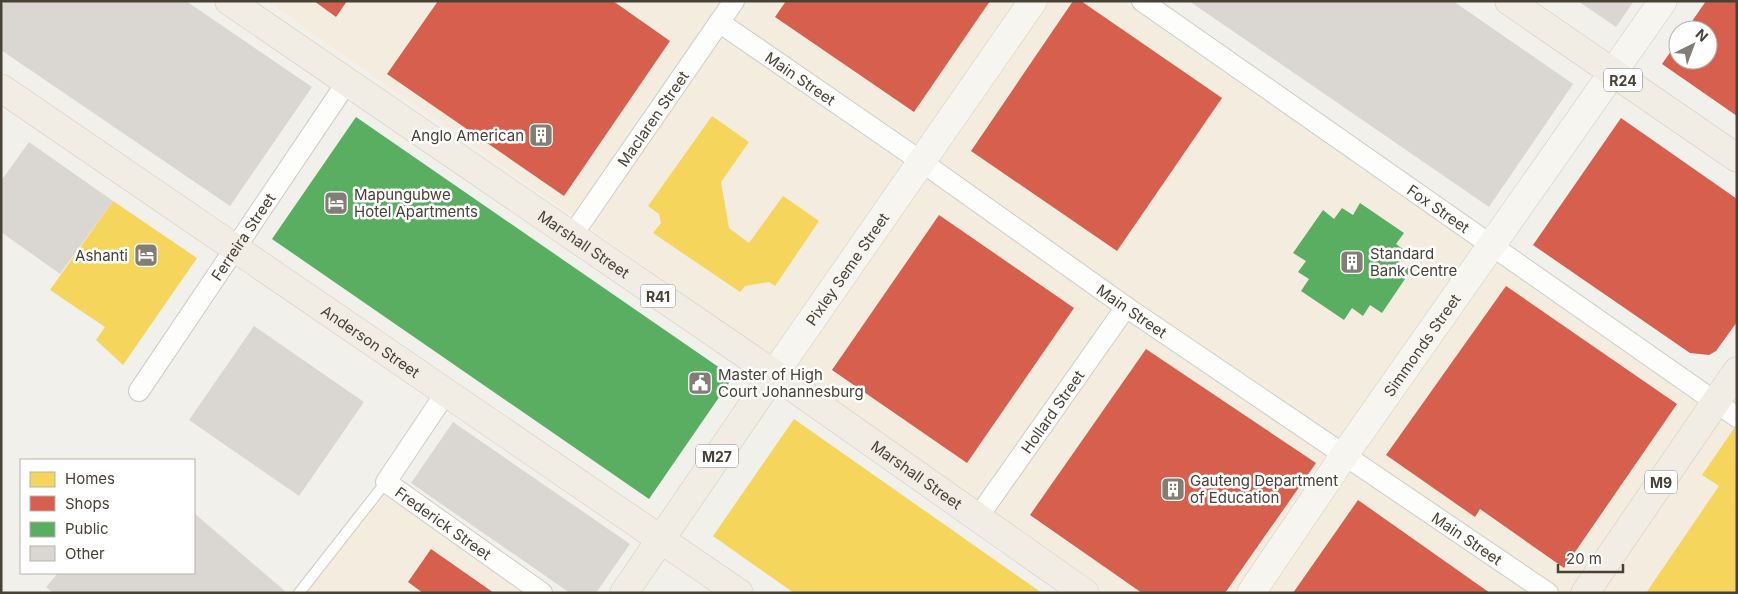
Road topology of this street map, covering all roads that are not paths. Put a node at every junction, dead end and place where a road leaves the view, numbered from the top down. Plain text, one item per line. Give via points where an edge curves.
1 (228, 1) edge
2 (734, 1) edge
3 (1033, 1) edge
4 (1142, 1) edge
5 (1509, 1) edge
6 (1664, 1) edge
7 (719, 22) junction
8 (1612, 73) junction
9 (347, 82) junction
10 (1, 88) edge
11 (1737, 158) edge
12 (922, 162) junction
13 (571, 237) junction
14 (1493, 245) junction
15 (235, 247) junction
16 (1126, 307) junction
17 (1737, 371) edge
18 (774, 374) junction
19 (139, 391) dead end
20 (447, 391) junction
21 (1726, 410) edge
22 (1345, 454) junction
23 (386, 482) junction
24 (978, 518) junction
25 (660, 538) junction
26 (299, 593) edge
27 (542, 593) edge
28 (624, 593) edge
29 (739, 593) edge
30 (1085, 593) edge
31 (1251, 593) edge
32 (1548, 593) edge
33 (1584, 593) edge

1 - 9 main road, Marshall Street / R41
2 - 7 street, Maclaren Street
3 - 12 main road, Pixley Seme Street / M27
4 - 14 street, Fox Street
5 - 8 main road, R24
6 - 8 main road, Simmonds Street
7 - 12 street, Main Street
7 - 13 street, Maclaren Street
8 - 11 main road, R24
8 - 14 main road, Simmonds Street
9 - 13 main road, Marshall Street / R41
9 - 15 street, Ferreira Street
10 - 15 main road, Anderson Street
12 - 16 street, Main Street
12 - 18 main road, Pixley Seme Street / M27
13 - 18 main road, Marshall Street / R41
14 - 21 street, Fox Street
14 - 22 main road, Simmonds Street
15 - 19 street, Ferreira Street
15 - 20 main road, Anderson Street
16 - 22 street, Main Street
16 - 24 street, Hollard Street
17 - 21 main road, M9
18 - 24 main road, Marshall Street / R41
18 - 25 main road, Pixley Seme Street / M27
20 - 23 street, Frederick Street
20 - 25 main road, Anderson Street
21 - 33 main road, M9
22 - 31 main road, Simmonds Street
22 - 32 street, Main Street
23 - 26 lane
23 - 27 street, Frederick Street
24 - 30 main road, Marshall Street / R41
25 - 28 main road, M27
25 - 29 main road, Anderson Street

